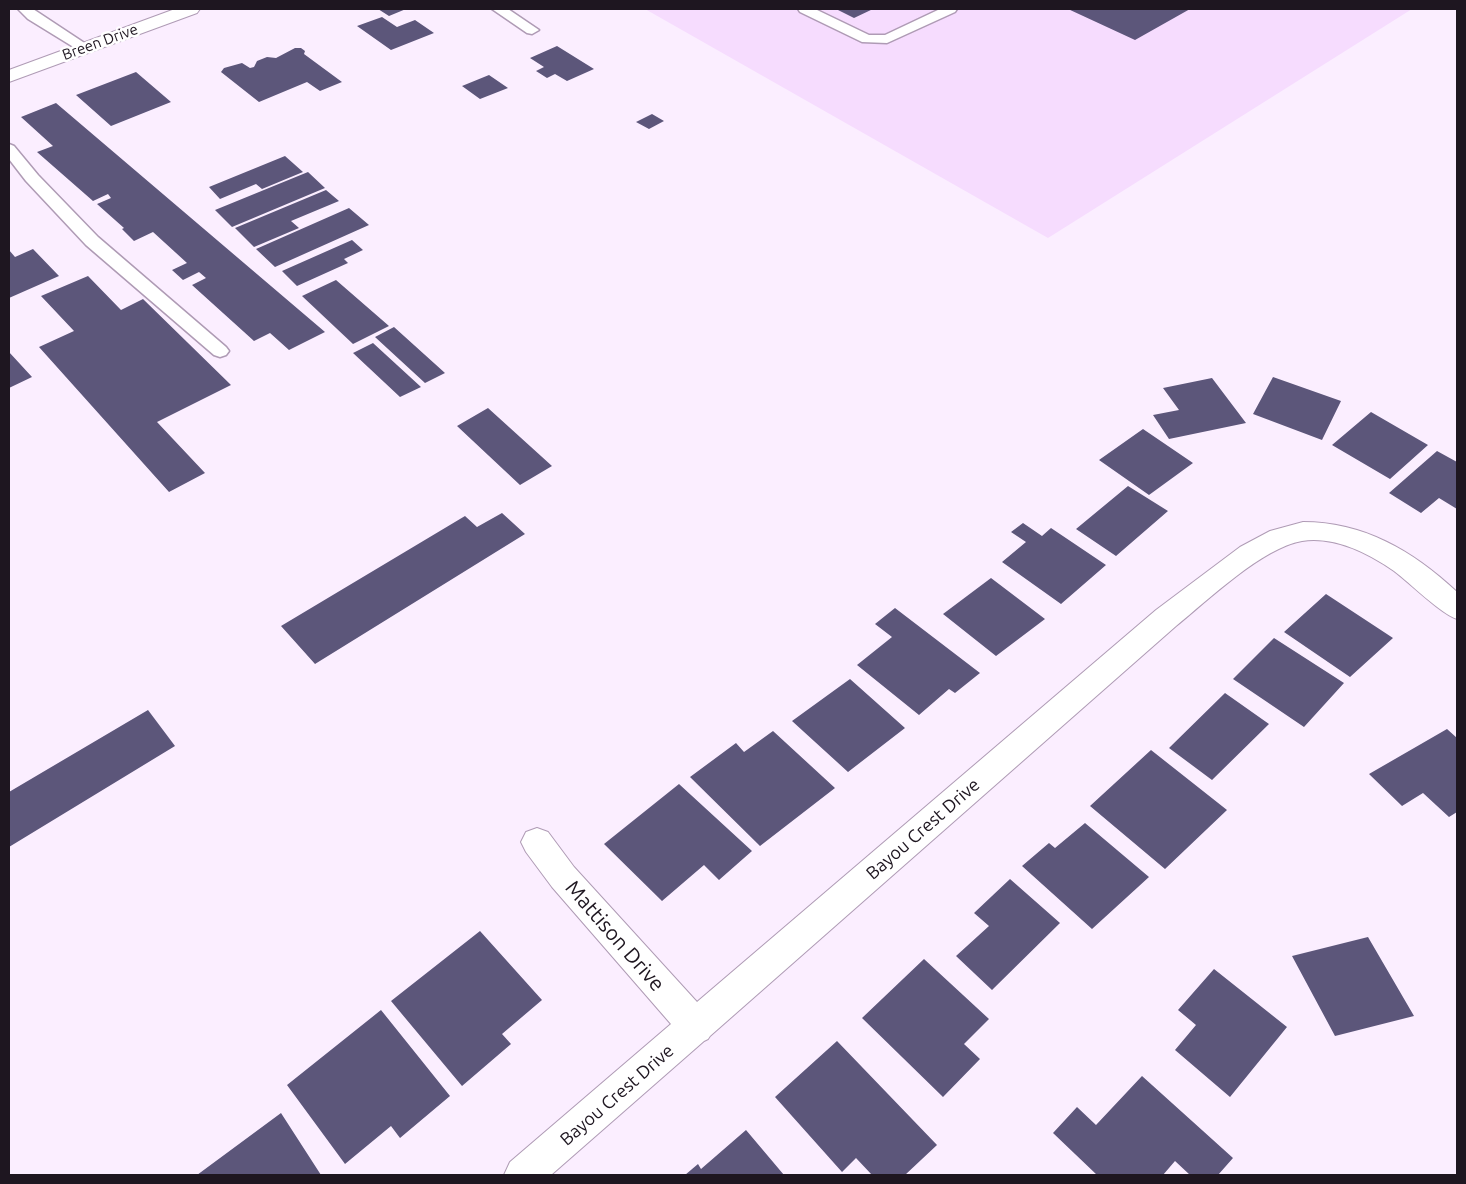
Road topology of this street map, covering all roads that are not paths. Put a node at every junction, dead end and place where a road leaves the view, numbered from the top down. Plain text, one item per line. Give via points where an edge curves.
1 (26, 9) edge
2 (190, 9) edge
3 (500, 9) edge
4 (805, 9) edge
5 (950, 9) edge
6 (532, 30) dead end
7 (85, 48) junction
8 (9, 76) edge
9 (9, 149) edge
10 (220, 351) dead end
11 (1457, 608) edge
12 (537, 842) dead end
13 (696, 1027) junction
14 (523, 1175) edge

1 - 7 lane
2 - 7 street, Breen Drive
3 - 6 lane
4 - 5 lane via 867,39 887,40
7 - 8 street, Breen Drive
9 - 10 lane via 92,241
11 - 13 street, Bayou Crest Drive via 1390,555 1361,540 1333,532 1305,531 1280,538 1255,551 1173,612
12 - 13 street, Mattison Drive
13 - 14 street, Bayou Crest Drive

